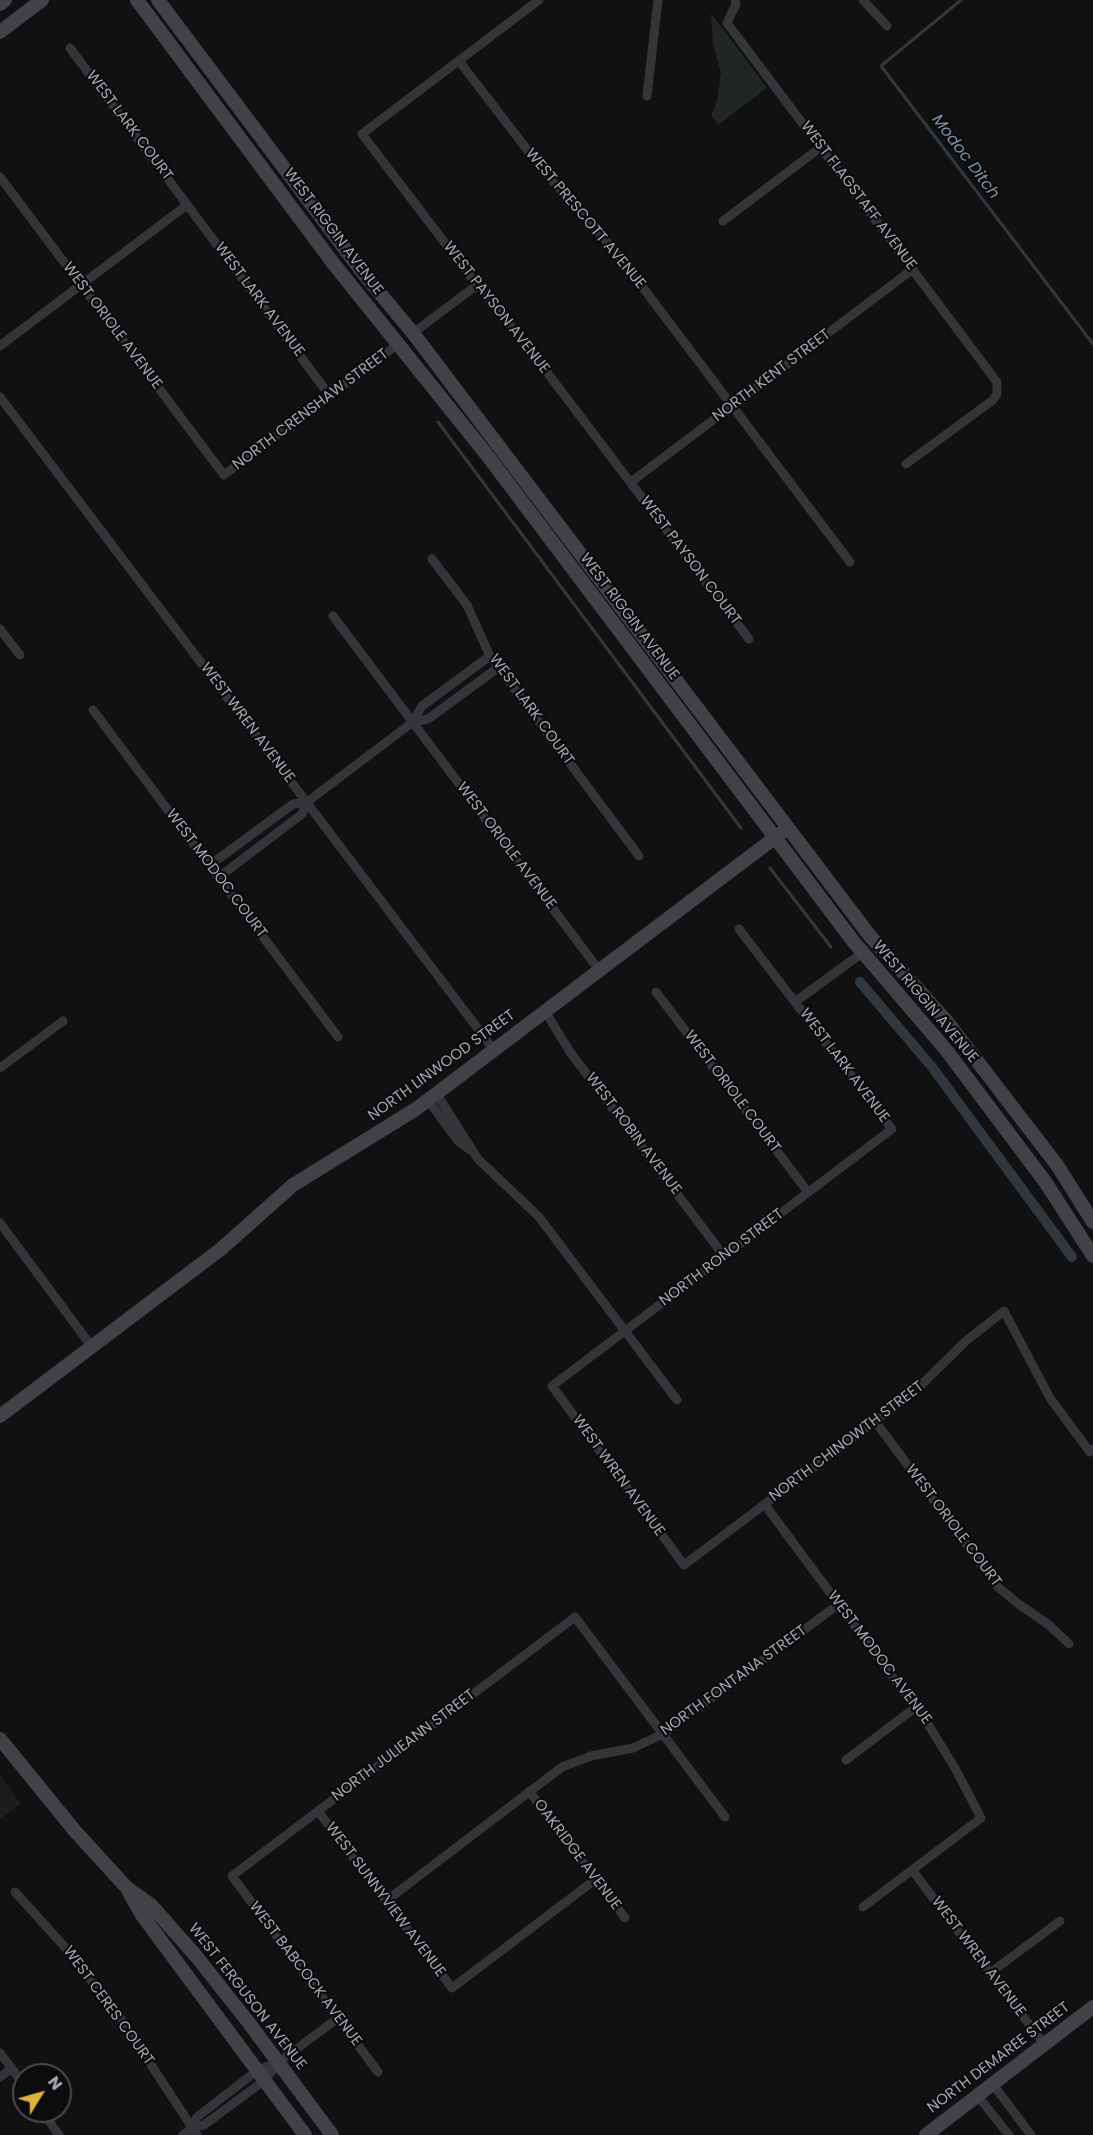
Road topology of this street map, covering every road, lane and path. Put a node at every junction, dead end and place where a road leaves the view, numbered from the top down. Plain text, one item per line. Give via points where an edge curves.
1 (5, 0) edge
2 (42, 0) edge
3 (136, 0) edge
4 (158, 0) edge
5 (539, 0) edge
6 (658, 0) edge
7 (864, 0) edge
8 (739, 1) edge
9 (0, 4) edge
10 (888, 26) dead end
11 (0, 32) edge
12 (70, 48) dead end
13 (459, 61) junction
14 (647, 96) dead end
15 (821, 147) junction
16 (0, 177) edge
17 (187, 205) junction
18 (723, 221) dead end
19 (314, 237) junction
20 (913, 268) junction
21 (81, 285) junction
22 (477, 285) junction
23 (413, 333) junction
24 (398, 344) junction
25 (0, 346) edge
26 (330, 396) junction
27 (0, 397) edge
28 (732, 406) junction
29 (490, 434) junction
30 (906, 464) dead end
31 (224, 475) joint
32 (631, 482) junction
33 (432, 559) dead end
34 (850, 562) dead end
35 (333, 616) dead end
36 (0, 629) edge
37 (748, 639) dead end
38 (20, 655) dead end
39 (490, 656) junction
40 (499, 667) junction
41 (93, 710) dead end
42 (413, 723) junction
43 (307, 802) junction
44 (788, 827) junction
45 (774, 837) junction
46 (639, 856) dead end
47 (210, 865) junction
48 (219, 878) junction
49 (739, 929) dead end
50 (862, 953) junction
51 (599, 970) junction
52 (656, 992) dead end
53 (795, 1002) junction
54 (545, 1011) junction
55 (63, 1021) dead end
56 (338, 1037) dead end
57 (494, 1050) junction
58 (0, 1068) edge
59 (432, 1096) junction
60 (892, 1129) joint
61 (808, 1192) junction
62 (1093, 1222) edge
63 (0, 1223) edge
64 (724, 1256) junction
65 (1093, 1256) edge
66 (625, 1331) junction
67 (92, 1347) junction
68 (552, 1386) joint
69 (677, 1400) dead end
70 (0, 1416) edge
71 (875, 1421) junction
72 (1092, 1451) edge
73 (765, 1505) junction
74 (684, 1565) joint
75 (839, 1604) junction
76 (1069, 1644) dead end
77 (916, 1707) junction
78 (663, 1734) junction
79 (0, 1739) edge
80 (846, 1760) dead end
81 (529, 1791) junction
82 (318, 1811) junction
83 (725, 1817) dead end
84 (912, 1870) junction
85 (232, 1876) joint
86 (596, 1879) junction
87 (127, 1888) junction
88 (15, 1892) dead end
89 (386, 1901) junction
90 (863, 1907) dead end
91 (626, 1918) dead end
92 (1060, 1921) dead end
93 (990, 1973) junction
94 (1093, 2007) edge
95 (338, 2018) junction
96 (1044, 2044) junction
97 (0, 2053) edge
98 (279, 2062) junction
99 (12, 2068) joint
100 (378, 2072) dead end
101 (262, 2075) junction
102 (0, 2077) edge
103 (992, 2084) junction
104 (977, 2095) junction
105 (195, 2131) edge
106 (183, 2135) edge
107 (305, 2135) edge
108 (332, 2135) edge
109 (926, 2135) edge
110 (1009, 2135) edge
111 (1031, 2135) edge

1 - 9 main road
2 - 11 main road
3 - 19 main road, WEST RIGGIN AVENUE
4 - 23 main road, WEST RIGGIN AVENUE via 363,273
5 - 13 street
6 - 14 street
7 - 10 street
8 - 15 street, WEST FLAGSTAFF AVENUE via 728,23
12 - 17 street, WEST LARK COURT
13 - 22 street, WEST PAYSON AVENUE via 362,134
13 - 28 street, WEST PRESCOTT AVENUE via 542,169 616,252
15 - 18 street
15 - 20 street, WEST FLAGSTAFF AVENUE
16 - 21 street, WEST ORIOLE AVENUE
17 - 21 street
17 - 26 street, WEST LARK AVENUE
19 - 23 main road via 336,253 401,330
19 - 24 main road, WEST RIGGIN AVENUE
20 - 28 street, NORTH KENT STREET
20 - 30 street, WEST FLAGSTAFF AVENUE via 994,377 998,388 993,400
21 - 25 street
21 - 31 street, WEST ORIOLE AVENUE
22 - 23 street
22 - 32 street, WEST PAYSON AVENUE
23 - 29 main road, WEST RIGGIN AVENUE
24 - 26 street, NORTH CRENSHAW STREET
24 - 29 main road via 416,350 476,425
24 - 45 main road, WEST RIGGIN AVENUE via 487,455
26 - 31 street, NORTH CRENSHAW STREET
27 - 43 street, WEST WREN AVENUE
28 - 32 street, NORTH KENT STREET
28 - 34 street, WEST PRESCOTT AVENUE
29 - 44 main road, WEST RIGGIN AVENUE
32 - 37 street, WEST PAYSON COURT
33 - 39 street, WEST LARK COURT via 467,605
35 - 42 street
36 - 38 street
39 - 40 street, WEST LARK COURT
39 - 42 street via 422,706
40 - 42 street via 428,719
40 - 46 street, WEST LARK COURT
41 - 47 street, WEST MODOC COURT
42 - 43 street
42 - 51 street, WEST ORIOLE AVENUE
43 - 47 street via 293,804
43 - 48 street via 302,814
43 - 57 street, WEST WREN AVENUE
44 - 45 main road, NORTH LINWOOD STREET
44 - 62 main road, WEST RIGGIN AVENUE via 870,936 948,1023 1057,1166
45 - 50 main road, WEST RIGGIN AVENUE
45 - 51 main road, NORTH LINWOOD STREET
47 - 48 street, WEST MODOC COURT
48 - 56 street, WEST MODOC COURT
49 - 53 street
50 - 53 street
50 - 65 main road, WEST RIGGIN AVENUE via 951,1057 1046,1183
51 - 54 main road, NORTH LINWOOD STREET
52 - 61 street, WEST ORIOLE COURT
53 - 60 street, WEST LARK AVENUE
54 - 57 main road, NORTH LINWOOD STREET
54 - 64 street, WEST ROBIN AVENUE via 570,1052
55 - 58 street
57 - 59 main road, NORTH LINWOOD STREET
59 - 66 street via 458,1141 539,1217
59 - 67 main road, NORTH LINWOOD STREET via 387,1129 293,1185 221,1249
60 - 61 street, NORTH RONO STREET
61 - 64 street, NORTH RONO STREET
63 - 67 street
64 - 66 street, NORTH RONO STREET
66 - 68 street, NORTH RONO STREET
66 - 69 street
67 - 70 main road, NORTH LINWOOD STREET
68 - 74 street, WEST WREN AVENUE
71 - 72 street, NORTH CHINOWTH STREET via 922,1386 960,1347 1004,1311 1046,1392
71 - 73 street, NORTH CHINOWTH STREET
71 - 76 street, WEST ORIOLE COURT via 998,1587
73 - 74 street, NORTH CHINOWTH STREET
73 - 75 street, WEST MODOC AVENUE
75 - 77 street, WEST MODOC AVENUE
75 - 78 street, NORTH FONTANA STREET
77 - 80 street
77 - 84 street, WEST MODOC AVENUE via 981,1818
78 - 81 street, NORTH FONTANA STREET via 633,1748 577,1760
78 - 82 street, NORTH JULIEANN STREET via 575,1617
78 - 83 street
79 - 87 main road, WEST FERGUSON AVENUE
81 - 86 street, OAKRIDGE AVENUE
81 - 89 street, NORTH FONTANA STREET
82 - 85 street, NORTH JULIEANN STREET
82 - 89 street, WEST SUNNYVIEW AVENUE
84 - 90 street
84 - 93 street, WEST WREN AVENUE
85 - 95 street, WEST BABCOCK AVENUE
86 - 89 street, WEST SUNNYVIEW AVENUE via 452,1988
86 - 91 street, OAKRIDGE AVENUE
87 - 98 main road, WEST FERGUSON AVENUE via 151,1905 182,1940
87 - 101 main road, WEST FERGUSON AVENUE via 142,1915
88 - 105 street, WEST CERES COURT via 119,2016
92 - 93 street
93 - 96 street, WEST WREN AVENUE
94 - 96 main road, NORTH DEMAREE STREET
95 - 98 street
95 - 100 street, WEST BABCOCK AVENUE
96 - 103 main road, NORTH DEMAREE STREET
97 - 99 street
98 - 101 street
98 - 108 main road, WEST FERGUSON AVENUE
99 - 102 street
101 - 105 street via 197,2117
101 - 107 main road, WEST FERGUSON AVENUE
103 - 104 main road, NORTH DEMAREE STREET
103 - 111 street
104 - 109 main road, NORTH DEMAREE STREET
104 - 110 street
105 - 106 street

